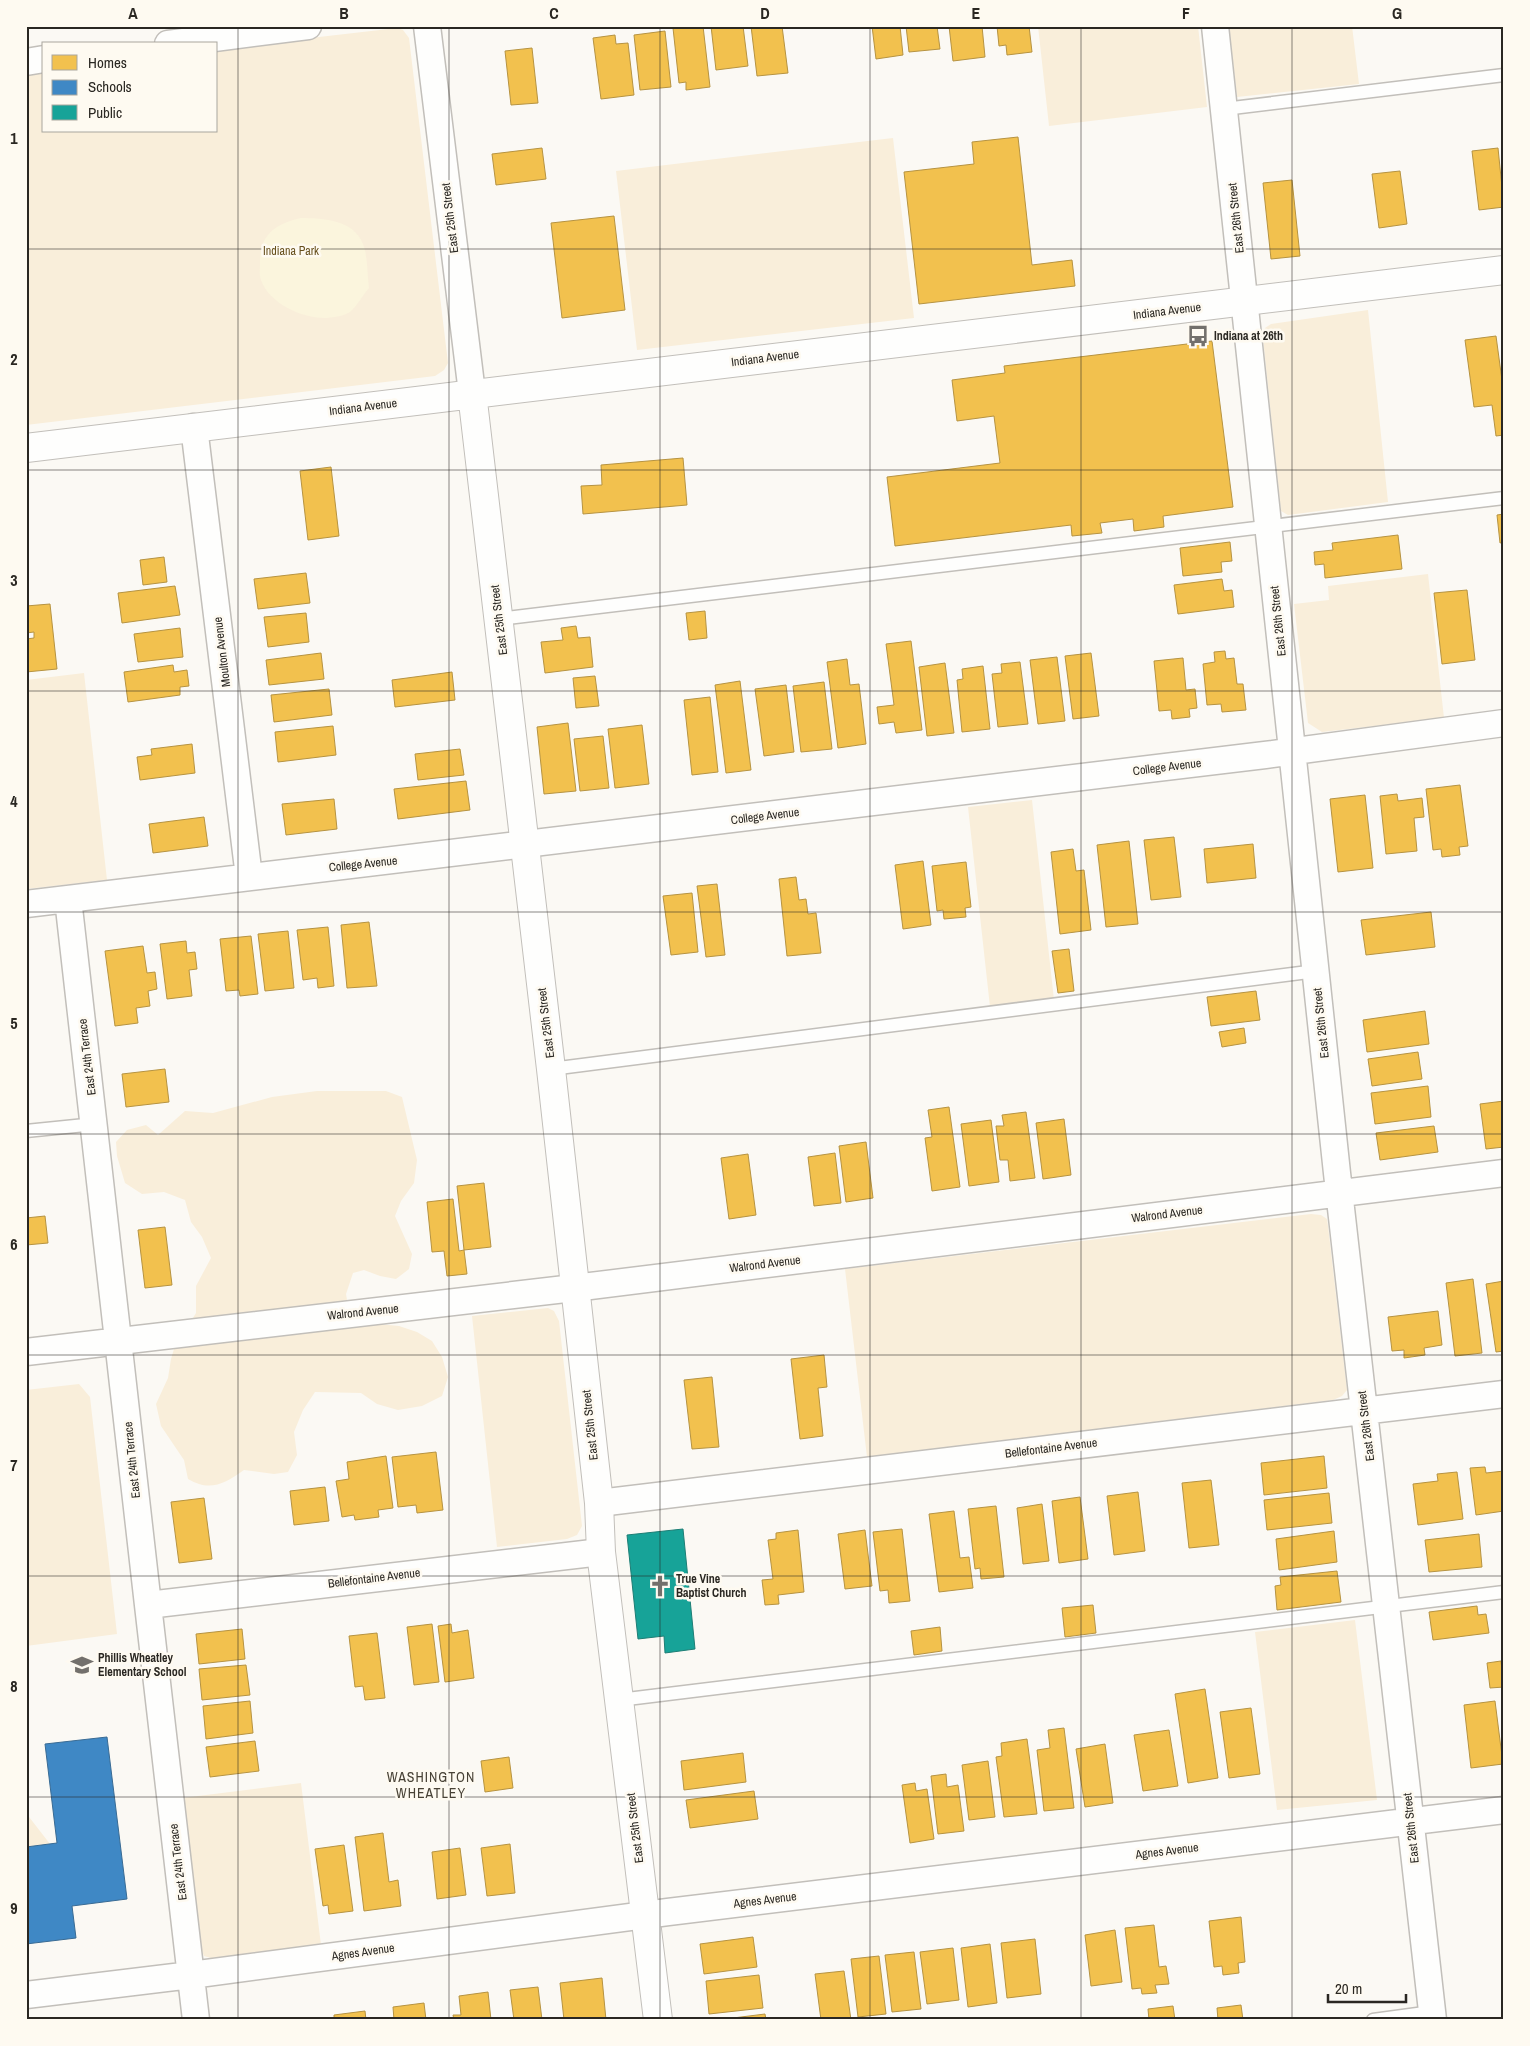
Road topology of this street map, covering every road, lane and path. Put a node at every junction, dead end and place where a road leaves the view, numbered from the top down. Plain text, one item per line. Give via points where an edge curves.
1 (308, 26) edge
2 (427, 26) edge
3 (1215, 26) edge
4 (184, 42) edge
5 (42, 59) edge
6 (26, 62) edge
7 (1504, 75) edge
8 (1224, 109) junction
9 (1504, 270) edge
10 (1245, 302) junction
11 (472, 393) junction
12 (194, 427) junction
13 (26, 448) edge
14 (1504, 498) edge
15 (1268, 526) junction
16 (499, 619) junction
17 (1504, 724) edge
18 (1292, 752) junction
19 (525, 845) junction
20 (249, 877) junction
21 (68, 899) junction
22 (26, 904) edge
23 (1316, 971) junction
24 (551, 1069) junction
25 (95, 1124) junction
26 (26, 1131) edge
27 (1504, 1173) edge
28 (1339, 1193) junction
29 (574, 1288) junction
30 (118, 1340) junction
31 (26, 1352) edge
32 (1504, 1394) edge
33 (1364, 1410) junction
34 (599, 1503) junction
35 (601, 1552) junction
36 (1504, 1592) edge
37 (148, 1605) junction
38 (1386, 1607) junction
39 (619, 1700) junction
40 (1504, 1810) edge
41 (1410, 1821) junction
42 (645, 1915) junction
43 (191, 1975) junction
44 (26, 1995) edge
45 (1433, 2016) edge
46 (196, 2020) edge
47 (658, 2020) edge
48 (1373, 2020) edge

1 - 4 street
2 - 11 street, East 25th Street
3 - 8 street, East 26th Street
5 - 6 street
7 - 8 lane
8 - 10 street, East 26th Street
9 - 10 street, Indiana Avenue
10 - 11 street, Indiana Avenue
10 - 15 street, East 26th Street
11 - 12 street, Indiana Avenue
11 - 16 street, East 25th Street
12 - 13 street, Indiana Avenue
12 - 20 street, Moulton Avenue
14 - 15 lane
15 - 16 lane
15 - 18 street, East 26th Street
16 - 19 street, East 25th Street
17 - 18 street, College Avenue
18 - 19 street, College Avenue
18 - 23 street, East 26th Street
19 - 20 street, College Avenue
19 - 24 street, East 25th Street
20 - 21 street, College Avenue
21 - 22 street, College Avenue
21 - 25 street, East 24th Terrace
23 - 24 lane
23 - 28 street, East 26th Street
24 - 29 street, East 25th Street
25 - 26 lane
25 - 30 street, East 24th Terrace
27 - 28 street, Walrond Avenue
28 - 29 street, Walrond Avenue
28 - 33 street, East 26th Street
29 - 30 street, Walrond Avenue
29 - 34 street, East 25th Street
30 - 31 street, Walrond Avenue
30 - 37 street, East 24th Terrace
32 - 33 street, Bellefontaine Avenue
33 - 34 street, Bellefontaine Avenue
33 - 38 street, East 26th Street
34 - 35 street, East 25th Street
35 - 37 street, Bellefontaine Avenue
35 - 39 street, East 25th Street
36 - 38 lane
37 - 43 street, East 24th Terrace
38 - 39 lane
38 - 41 street, East 26th Street
39 - 42 street, East 25th Street
40 - 41 street, Agnes Avenue
41 - 42 street, Agnes Avenue
41 - 45 street, East 26th Street
42 - 43 street, Agnes Avenue
42 - 47 street, East 25th Street
43 - 44 street, Agnes Avenue
43 - 46 street, East 24th Terrace
45 - 48 lane

